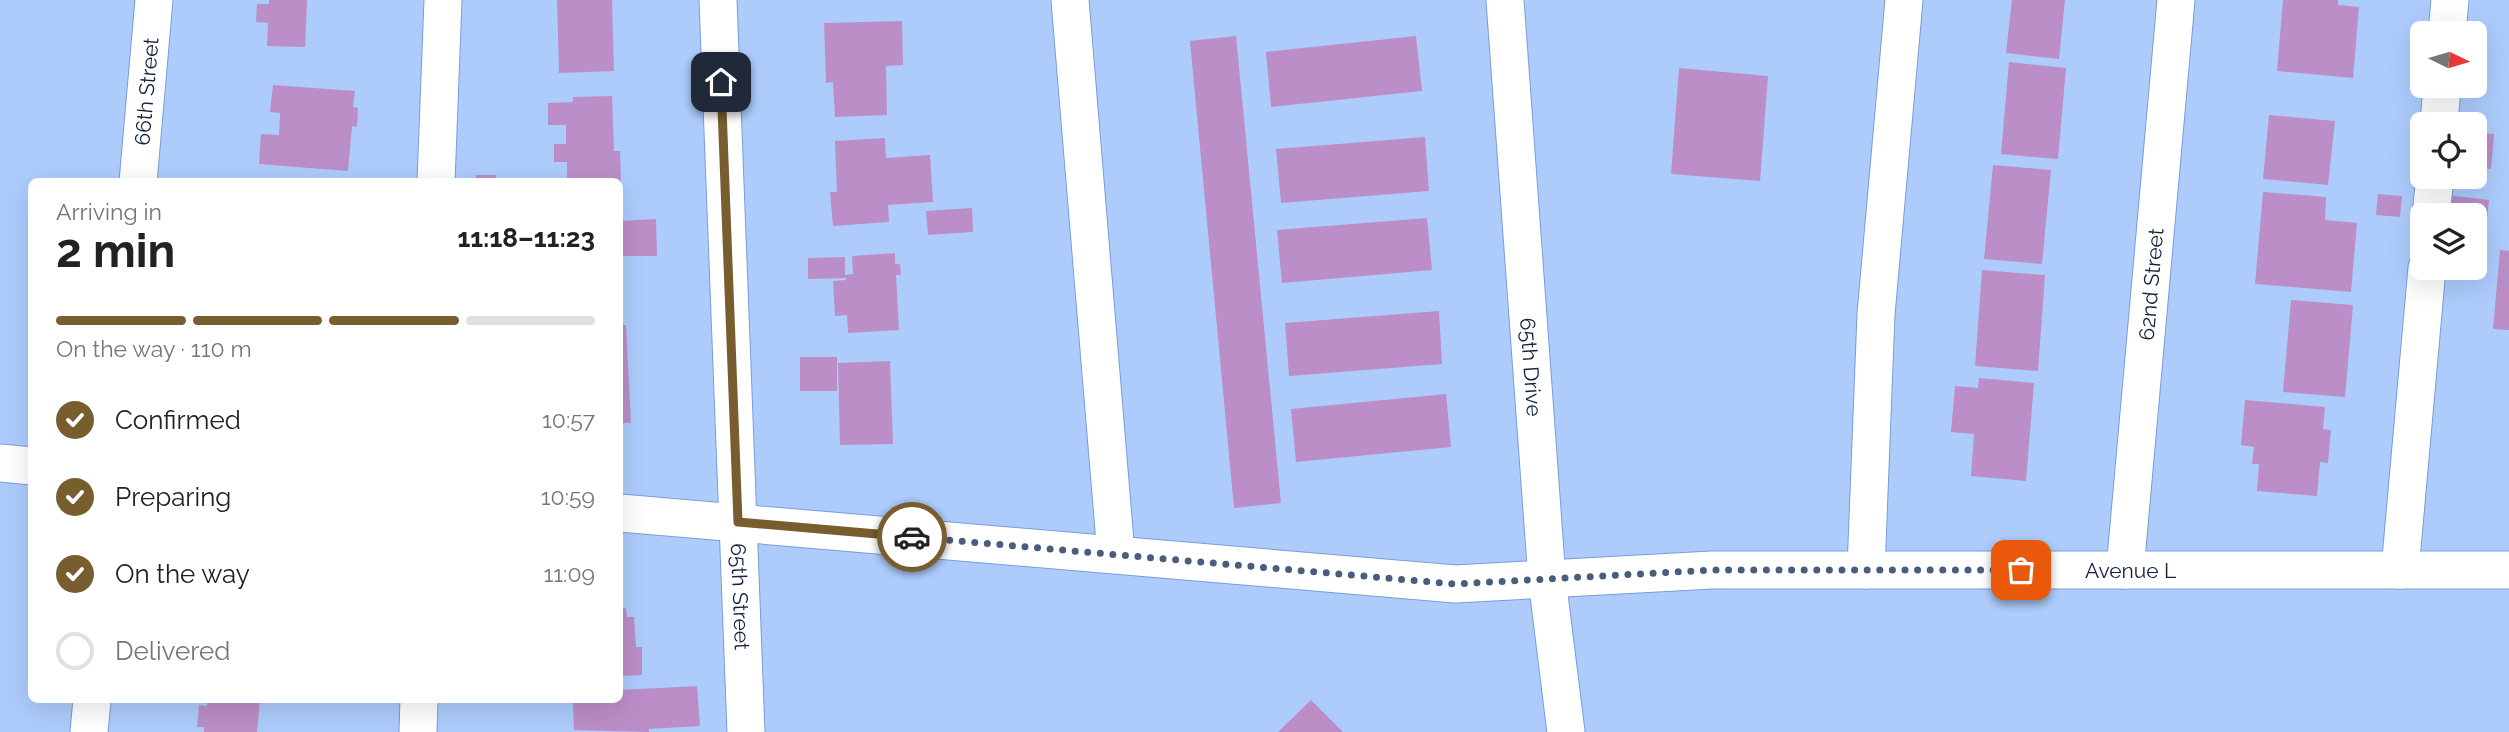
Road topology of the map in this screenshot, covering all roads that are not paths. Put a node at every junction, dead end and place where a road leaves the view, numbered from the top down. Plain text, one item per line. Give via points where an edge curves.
1 (154, 0) edge
2 (443, 0) edge
3 (718, 0) edge
4 (1070, 0) edge
5 (1505, 0) edge
6 (1904, 0) edge
7 (2176, 0) edge
8 (2450, 0) edge
9 (2448, 21) edge
10 (138, 178) edge
11 (436, 178) edge
12 (2426, 280) edge
13 (0, 463) edge
14 (28, 466) edge
15 (623, 513) edge
16 (738, 522) junction
17 (1116, 554) junction
18 (1866, 570) junction
19 (2125, 570) junction
20 (2400, 570) junction
21 (2509, 570) edge
22 (1547, 579) junction
23 (92, 703) edge
24 (419, 703) edge
25 (89, 732) edge
26 (418, 732) edge
27 (746, 732) edge
28 (1566, 732) edge

1 - 10 street, 66th Street
2 - 11 street
3 - 16 street, 65th Street
4 - 17 street
5 - 22 street, 65th Drive
6 - 18 street via 1876,314
7 - 19 street, 62nd Street
8 - 9 street
12 - 20 street
13 - 14 street
15 - 16 street, Avenue L
16 - 17 street, Avenue L
16 - 27 street, 65th Street
17 - 22 street, Avenue L via 1455,584
18 - 19 street, Avenue L
18 - 22 street, Avenue L via 1712,570
19 - 20 street, Avenue L
20 - 21 street, Avenue L
22 - 28 street, 65th Drive
23 - 25 street
24 - 26 street

